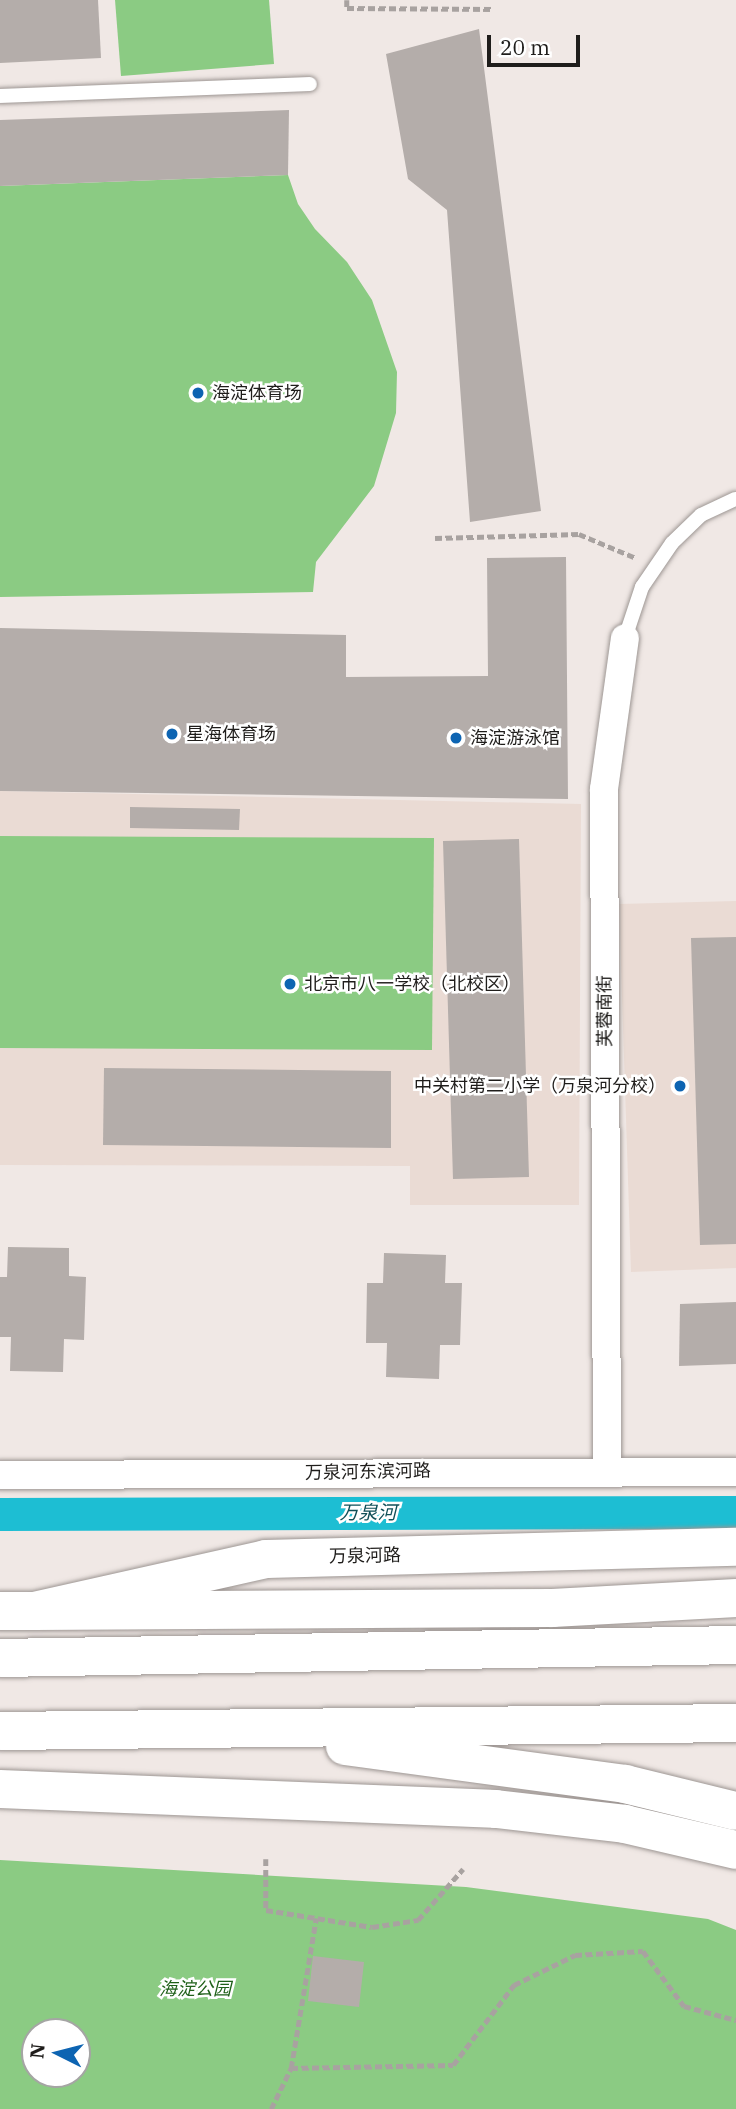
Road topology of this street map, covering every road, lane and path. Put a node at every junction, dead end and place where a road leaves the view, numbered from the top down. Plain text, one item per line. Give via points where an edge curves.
1 (346, 0) edge
2 (494, 9) dead end
3 (310, 84) dead end
4 (0, 96) edge
5 (736, 499) edge
6 (435, 538) dead end
7 (656, 567) junction
8 (625, 638) joint
9 (607, 1469) junction
10 (736, 1472) edge
11 (0, 1475) edge
12 (736, 1547) edge
13 (736, 1598) edge
14 (17, 1611) edge
15 (736, 1645) edge
16 (0, 1658) edge
17 (736, 1723) edge
18 (211, 1728) junction
19 (0, 1731) edge
20 (0, 1789) edge
21 (736, 1811) edge
22 (736, 1850) edge
23 (266, 1859) dead end
24 (463, 1869) dead end
25 (316, 1918) junction
26 (736, 2020) edge
27 (291, 2068) junction
28 (271, 2109) edge

1 - 2 path via 347,8
3 - 4 lane
5 - 7 lane via 701,515
6 - 7 path via 579,534
7 - 8 lane via 642,587
8 - 9 street, 芙蓉南街 via 604,789
9 - 10 street, 万泉河东滨河路
9 - 11 street, 万泉河东滨河路
12 - 14 main road, 万泉河路 via 266,1559
13 - 14 main road via 553,1608
15 - 16 main road
17 - 18 main road
18 - 19 main road
18 - 21 main road via 625,1784
20 - 22 main road via 496,1809 625,1824
23 - 25 path via 266,1910
24 - 25 path via 418,1920 372,1927
25 - 27 path
26 - 27 path via 684,2006 642,1951 575,1955 514,1985 453,2065
27 - 28 path

